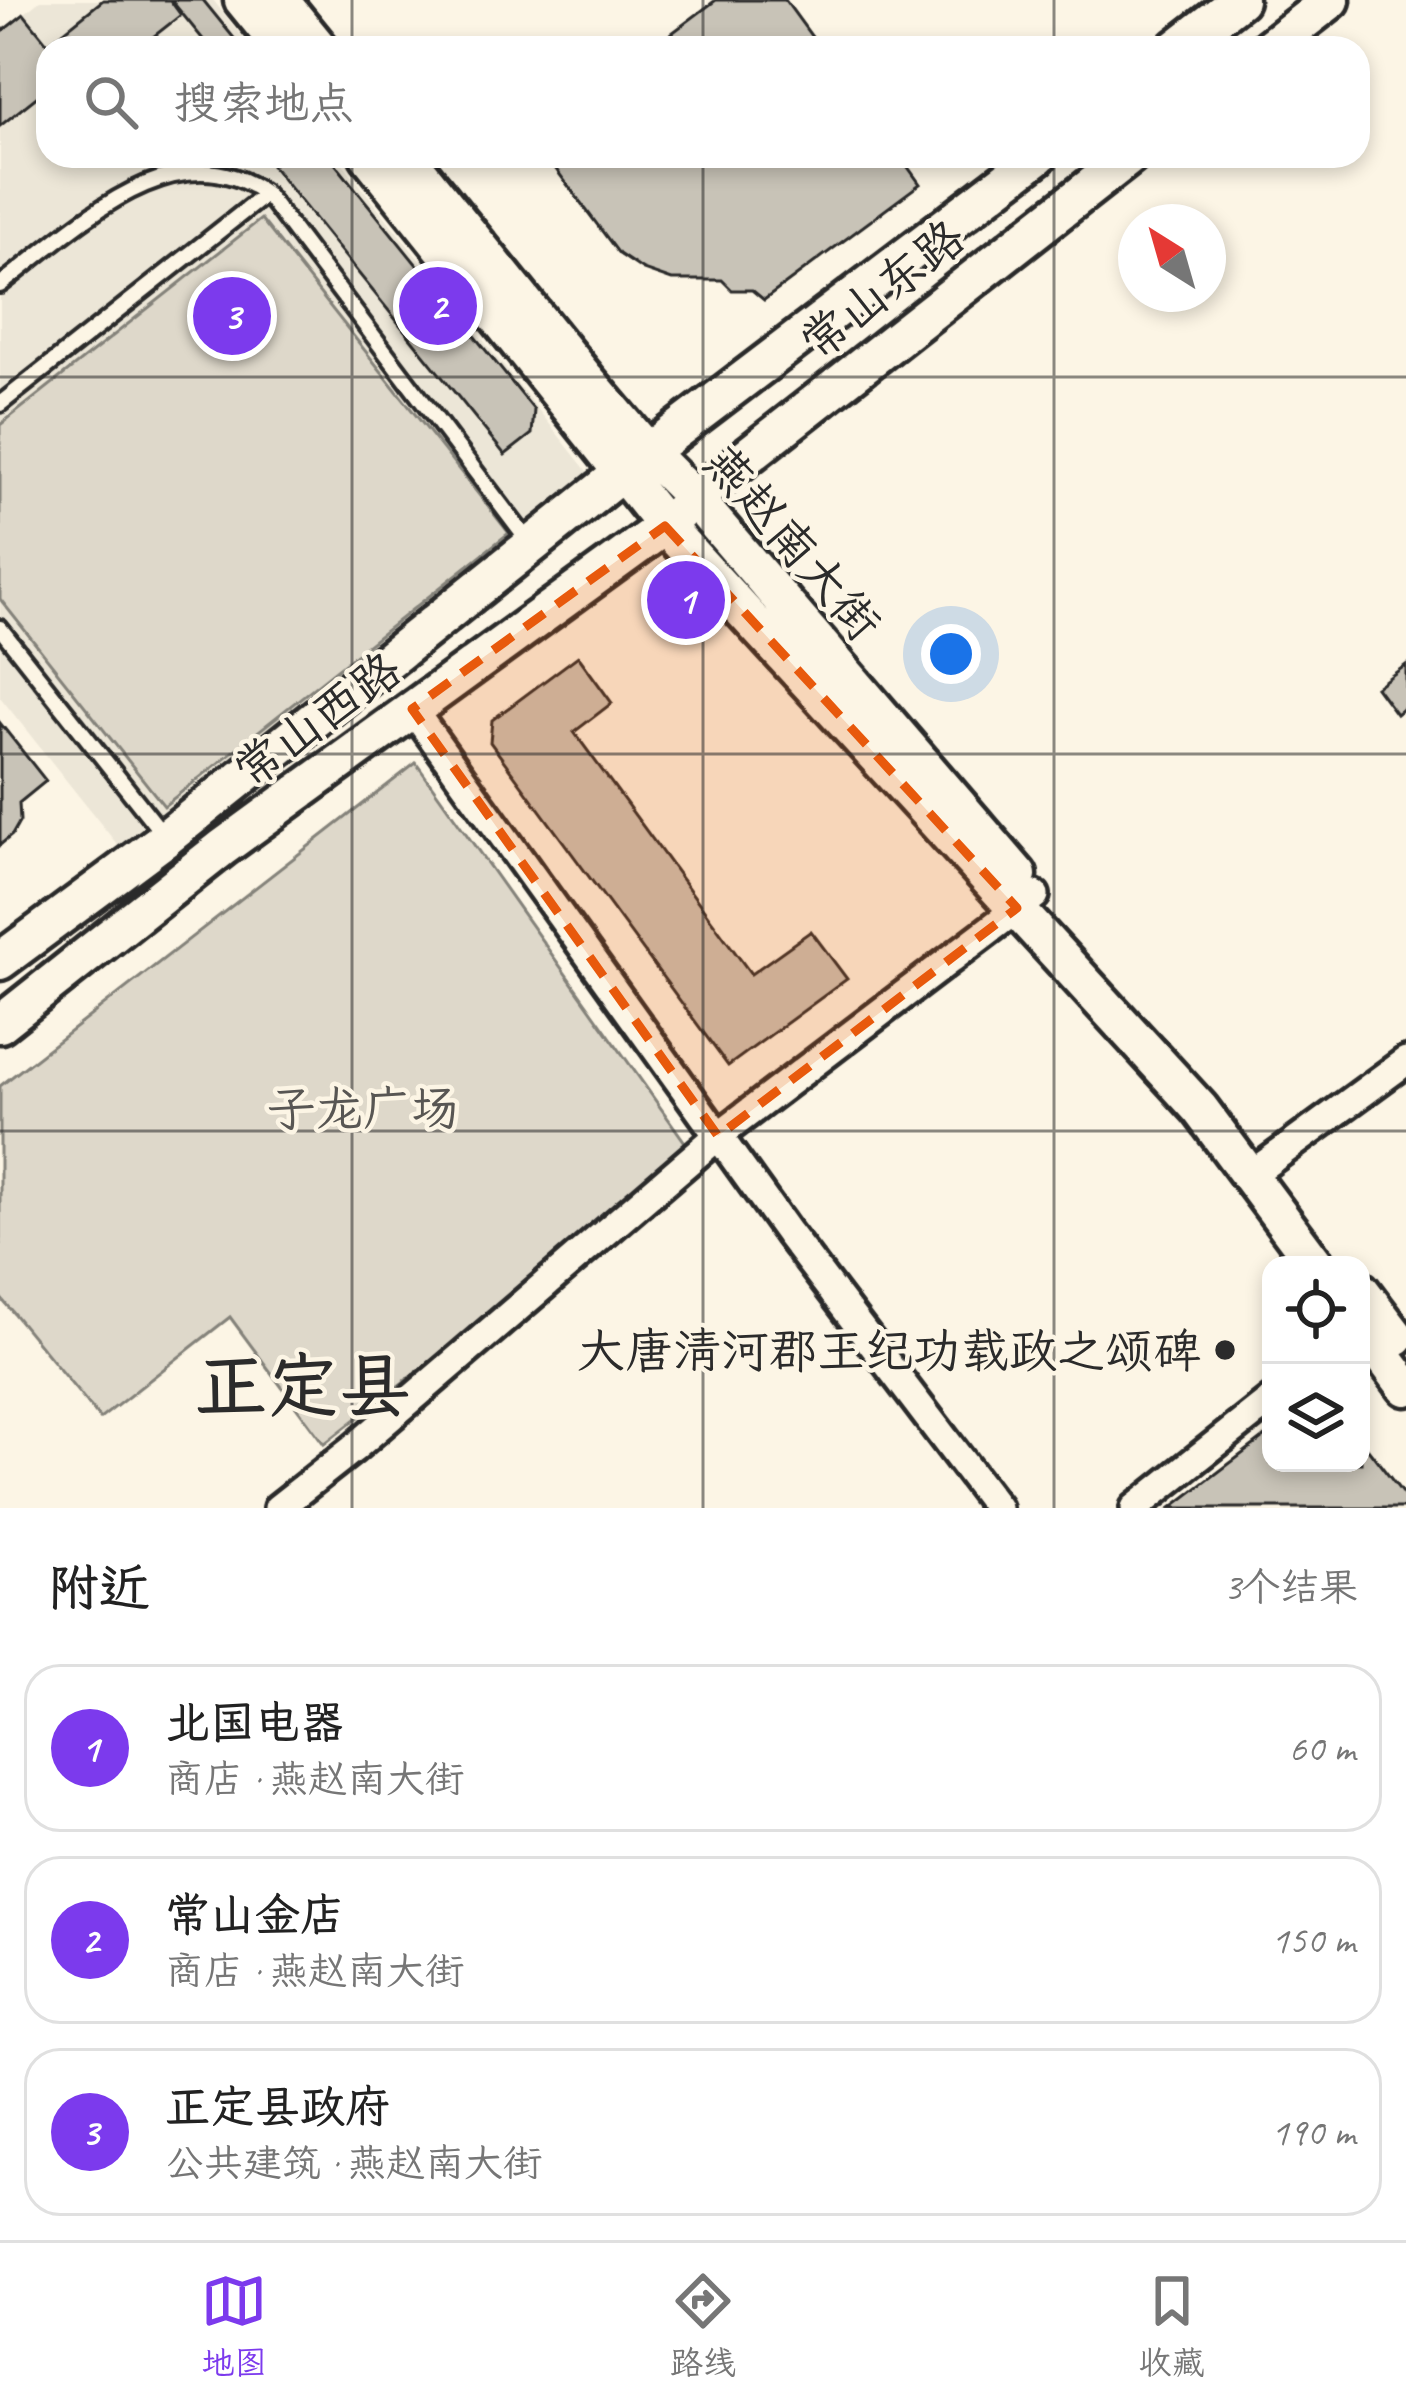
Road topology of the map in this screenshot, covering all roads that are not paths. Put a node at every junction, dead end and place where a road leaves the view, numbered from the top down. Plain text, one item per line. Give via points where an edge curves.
1 (243, 0) edge
2 (280, 0) edge
3 (1239, 0) edge
4 (1330, 0) edge
5 (272, 36) edge
6 (309, 36) edge
7 (1193, 36) edge
8 (1284, 36) edge
9 (379, 168) edge
10 (415, 168) edge
11 (1022, 168) edge
12 (1115, 168) edge
13 (266, 194) junction
14 (0, 285) edge
15 (0, 404) edge
16 (636, 462) junction
17 (694, 497) junction
18 (665, 526) junction
19 (532, 545) junction
20 (0, 628) edge
21 (412, 710) junction
22 (166, 838) junction
23 (1026, 902) junction
24 (0, 961) edge
25 (0, 1024) edge
26 (1406, 1061) edge
27 (718, 1136) junction
28 (1264, 1165) junction
29 (1309, 1256) edge
30 (1334, 1256) edge
31 (1370, 1322) edge
32 (1370, 1326) edge
33 (1406, 1350) edge
34 (1406, 1387) edge
35 (1262, 1407) edge
36 (278, 1508) edge
37 (997, 1508) edge
38 (1135, 1508) edge

1 - 5 main road
2 - 6 main road
3 - 7 main road
4 - 8 main road
9 - 16 main road
10 - 16 main road, 燕赵南大街
11 - 16 main road, 常山东路
12 - 17 main road, 常山东路
13 - 14 lane via 246,178 210,169 165,175 106,205
13 - 15 lane
13 - 19 lane
16 - 17 main road, 燕赵南大街
16 - 18 main road
16 - 19 main road, 常山西路
17 - 18 main road, 常山西路
17 - 23 main road, 燕赵南大街
18 - 21 main road, 常山西路
18 - 23 main road
19 - 22 main road, 常山西路
20 - 22 lane
21 - 25 main road, 常山西路
21 - 27 street
22 - 24 main road, 常山西路
23 - 27 street
23 - 28 main road, 燕赵南大街 via 1210,1095
23 - 29 main road via 1200,1109
26 - 28 street
27 - 36 street
27 - 37 street
28 - 30 main road, 燕赵南大街
31 - 33 main road
32 - 34 main road
35 - 38 street

